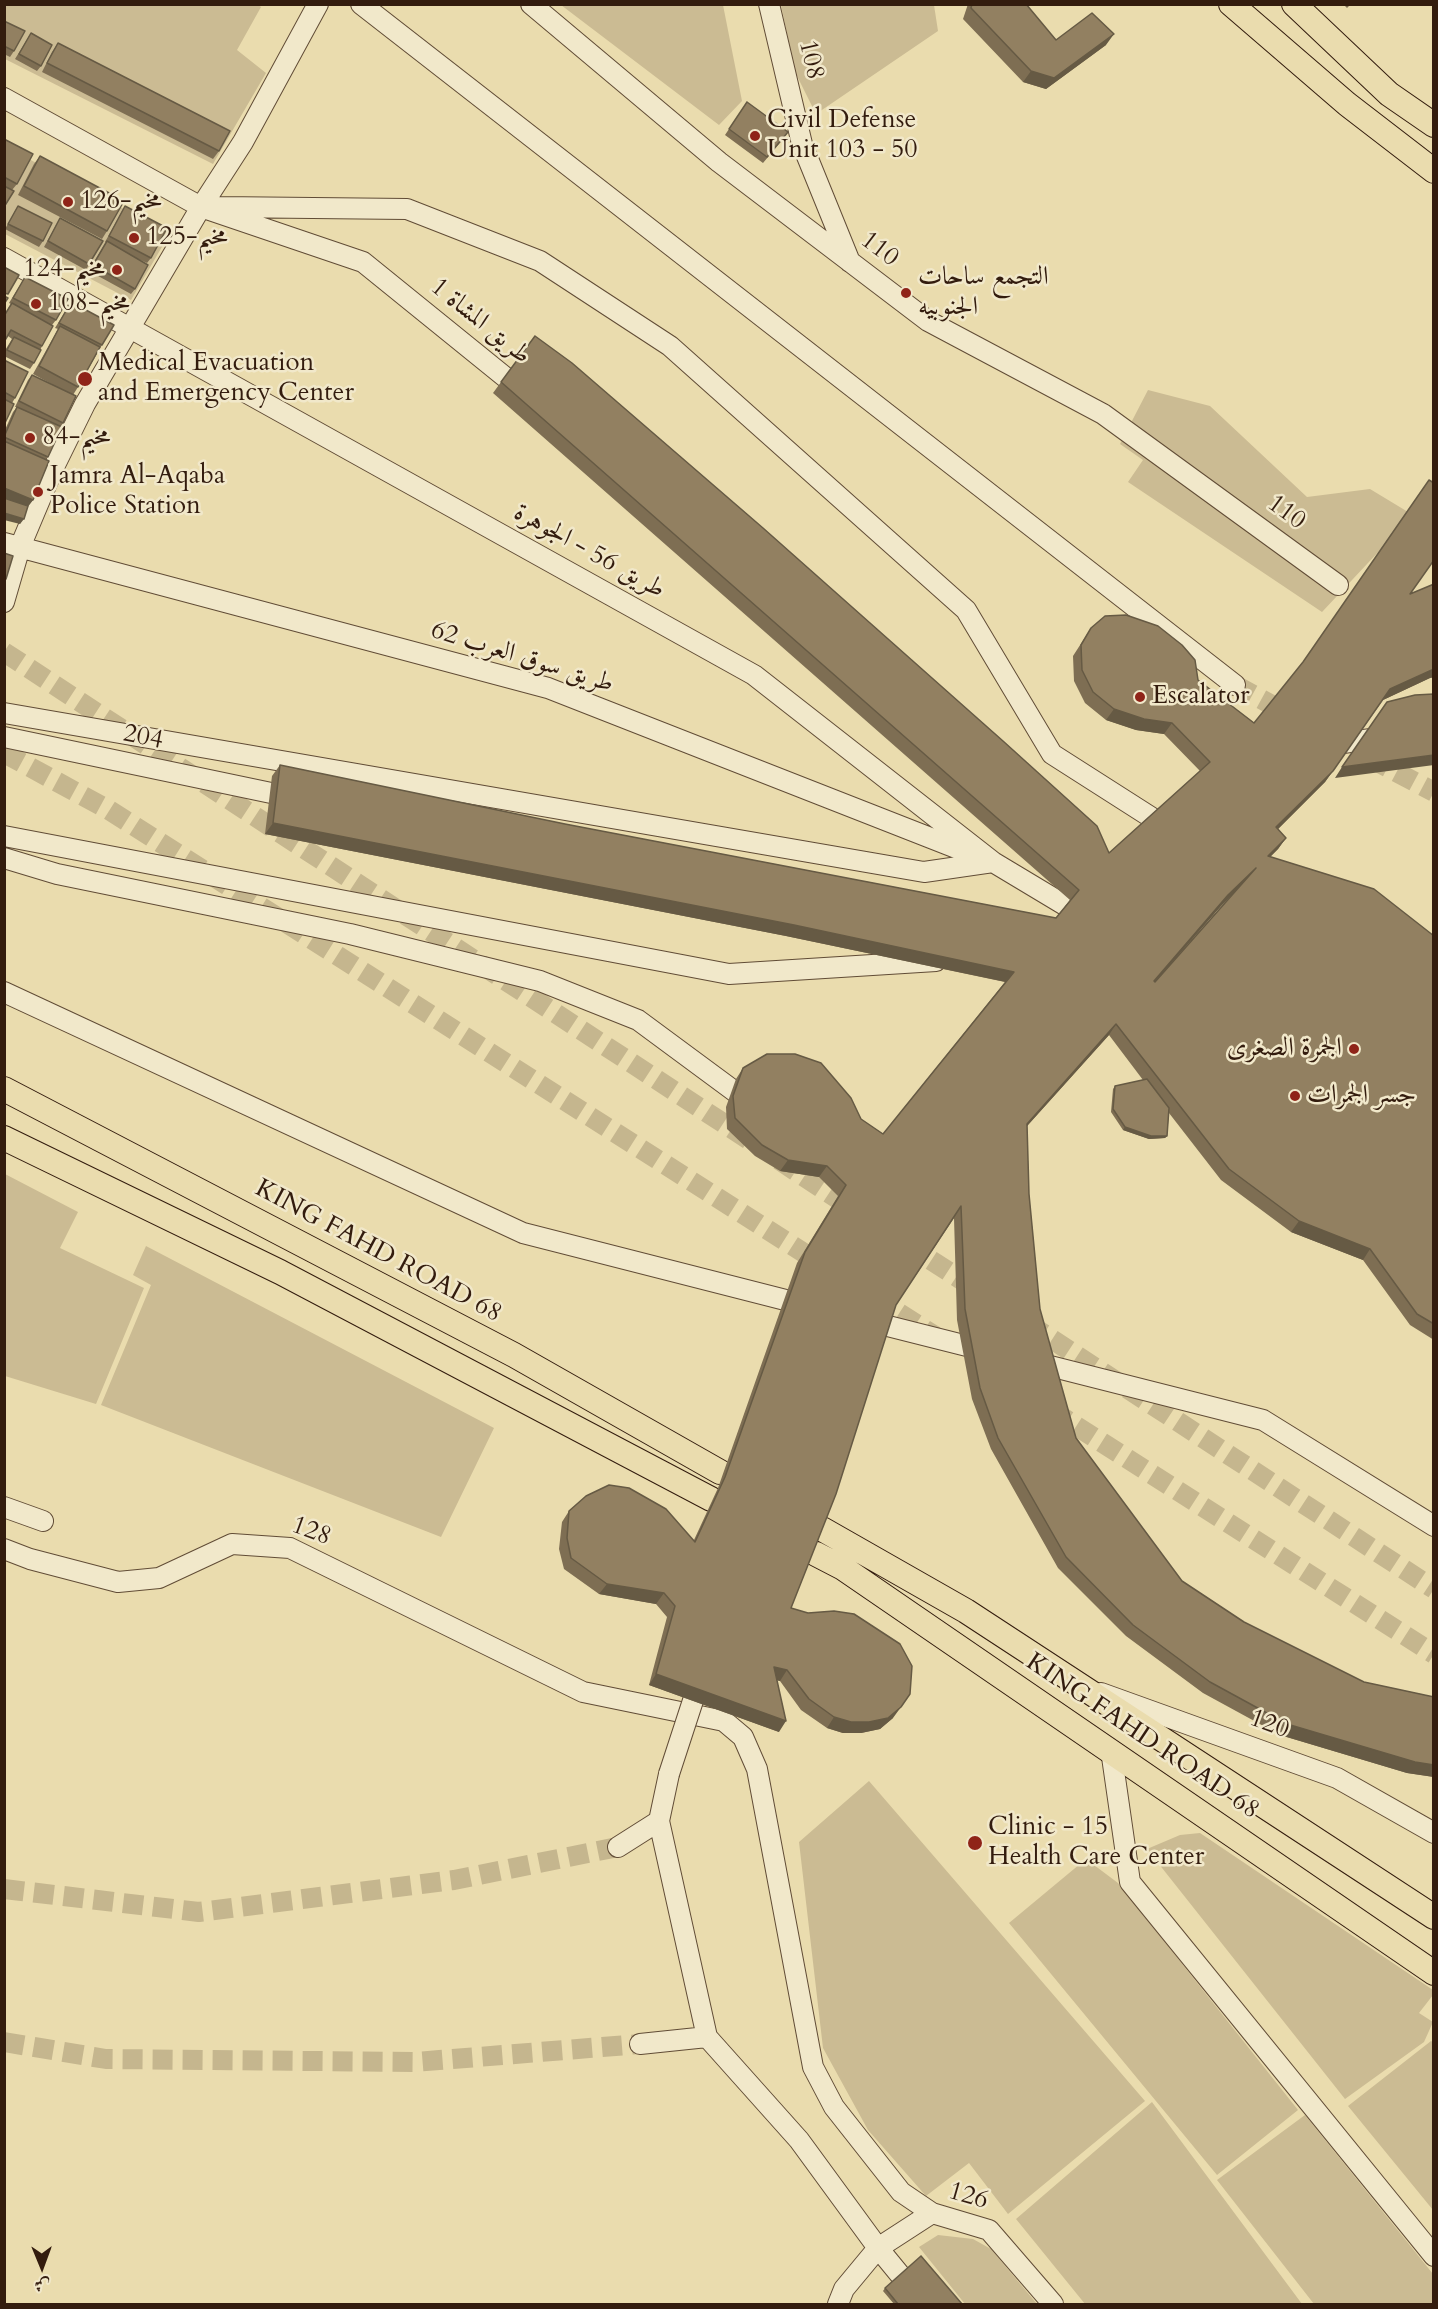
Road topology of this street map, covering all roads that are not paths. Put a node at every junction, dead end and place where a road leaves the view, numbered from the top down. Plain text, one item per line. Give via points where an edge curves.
1 (318, 4) edge
2 (362, 4) edge
3 (531, 4) edge
4 (769, 4) edge
5 (1231, 4) edge
6 (1294, 4) edge
7 (4, 99) edge
8 (1434, 125) edge
9 (1434, 171) edge
10 (201, 207) junction
11 (4, 258) edge
12 (850, 262) junction
13 (131, 328) junction
14 (540, 406) edge
15 (12, 545) edge
16 (1338, 585) dead end
17 (4, 602) edge
18 (1235, 685) tunnel mouth
19 (4, 713) edge
20 (1434, 730) edge
21 (4, 737) edge
22 (1307, 748) edge
23 (317, 802) edge
24 (4, 836) edge
25 (1185, 838) edge
26 (4, 858) edge
27 (993, 862) junction
28 (1107, 930) edge
29 (959, 959) edge
30 (4, 992) edge
31 (4, 1089) edge
32 (773, 1120) edge
33 (4, 1138) edge
34 (824, 1309) edge
35 (847, 1315) edge
36 (1002, 1339) edge
37 (1006, 1362) edge
38 (720, 1472) dead end
39 (711, 1499) dead end
40 (4, 1507) edge
41 (43, 1521) dead end
42 (1434, 1528) edge
43 (822, 1529) edge
44 (4, 1549) edge
45 (816, 1554) edge
46 (705, 1662) edge
47 (1079, 1684) junction
48 (1111, 1750) junction
49 (659, 1821) junction
50 (1434, 1833) edge
51 (618, 1847) tunnel mouth
52 (1434, 1917) edge
53 (1434, 1973) edge
54 (707, 2037) junction
55 (640, 2044) tunnel mouth
56 (932, 2213) junction
57 (878, 2248) junction
58 (1434, 2256) edge
59 (838, 2304) edge
60 (924, 2304) edge
61 (1053, 2304) edge

1 - 10 street via 243,142
2 - 18 street
3 - 12 street, 110 via 719,162
4 - 12 street, 108 via 802,144
5 - 9 main road via 1347,104
6 - 8 main road via 1389,94
7 - 10 street, طريق المشاة 1
10 - 13 street
10 - 14 street, طريق المشاة 1 via 363,262
10 - 25 street via 407,209 550,267 670,346 966,610 1052,754
11 - 13 street, طريق 56 - الجوهرة
12 - 16 street, 110 via 928,321 1103,414
13 - 15 street via 85,404
13 - 27 street, طريق 56 - الجوهرة via 754,675
15 - 17 street
15 - 27 street, طريق سوق العرب 62 via 548,688
19 - 27 street via 924,872
20 - 22 street, bridge
21 - 23 street, 204
24 - 29 street via 729,974
26 - 32 street via 57,874 350,934 540,981 638,1020
27 - 28 street
30 - 34 street via 523,1233
31 - 38 main road, KING FAHD ROAD 68 via 514,1355
33 - 39 main road via 280,1272
35 - 42 street via 1263,1420
36 - 37 street
40 - 41 street
43 - 47 main road, KING FAHD ROAD 68 via 966,1611
44 - 56 street, 128 via 118,1582 159,1578 232,1544 291,1548 583,1692 724,1721 743,1737 757,1769 813,2067 834,2107 901,2192
45 - 48 main road, KING FAHD ROAD 68 via 843,1568
46 - 49 street, bridge via 669,1773
47 - 50 street, 120 via 1337,1778
47 - 52 main road, KING FAHD ROAD 68
48 - 53 main road, KING FAHD ROAD 68
48 - 58 street via 1130,1882
49 - 51 street
49 - 54 street
54 - 55 street
54 - 57 street via 799,2140
56 - 57 street, 126
56 - 61 street, 126 via 989,2230
57 - 59 street, 126 via 844,2289
57 - 60 street

